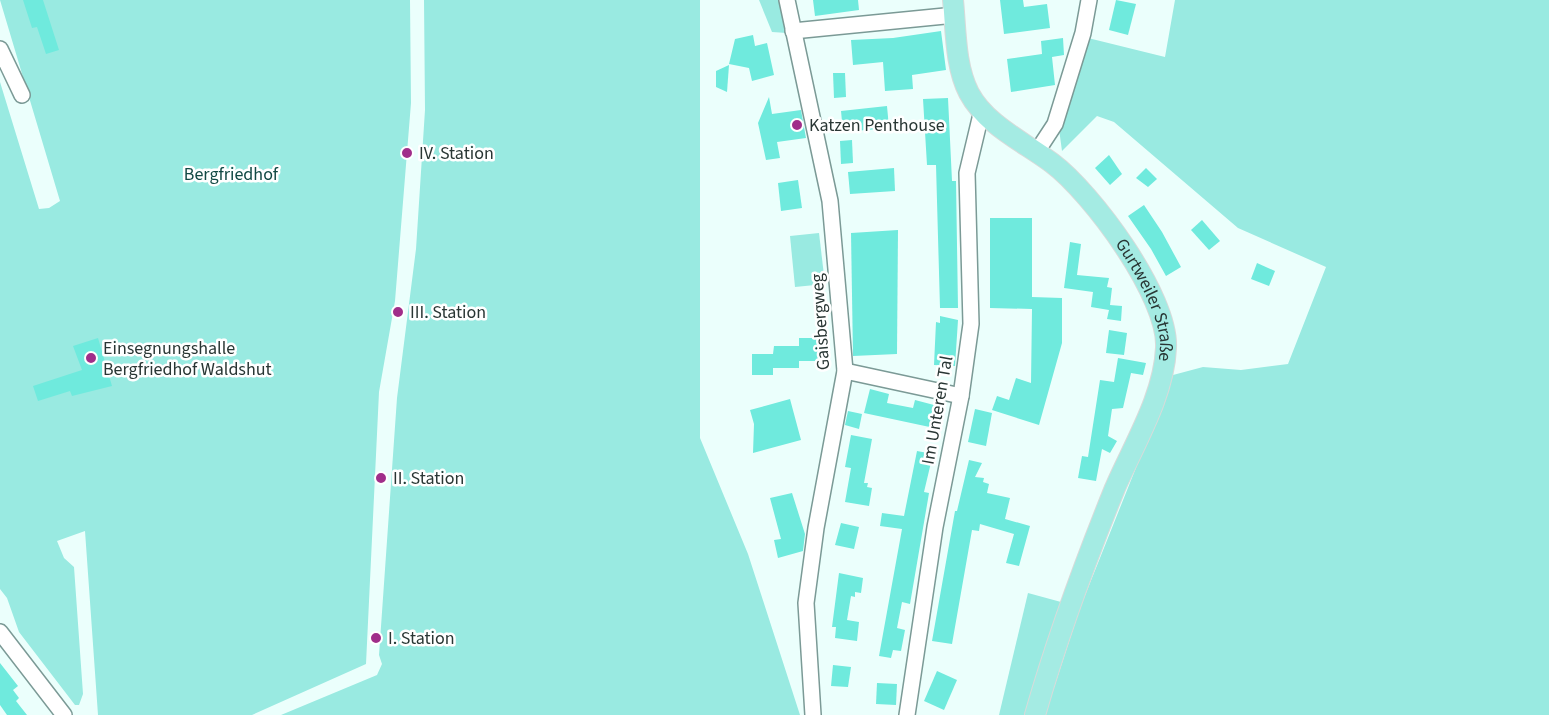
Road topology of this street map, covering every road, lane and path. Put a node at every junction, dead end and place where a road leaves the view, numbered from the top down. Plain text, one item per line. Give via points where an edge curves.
1 (788, 0) edge
2 (1089, 0) edge
3 (954, 7) edge
4 (793, 31) junction
5 (0, 49) edge
6 (22, 95) dead end
7 (982, 110) junction
8 (1036, 153) junction
9 (845, 371) junction
10 (961, 396) junction
11 (0, 620) edge
12 (3, 637) edge
13 (64, 715) edge
14 (813, 715) edge
15 (907, 715) edge
16 (1035, 715) edge

1 - 4 street, Gaisbergweg
2 - 8 street via 1055,124
3 - 4 street
3 - 7 main road, Gurtweiler Straße via 960,72
4 - 9 street, Gaisbergweg via 830,201
5 - 6 street
7 - 8 main road, Gurtweiler Straße
7 - 10 street, Im Unteren Tal via 967,173 971,324
8 - 16 main road, Gurtweiler Straße via 1069,177 1117,235 1143,278 1163,319 1167,337 1160,381 1083,567
9 - 10 street
9 - 14 street, Gaisbergweg via 806,603
10 - 15 street, Im Unteren Tal via 935,527
11 - 12 street
12 - 13 street

